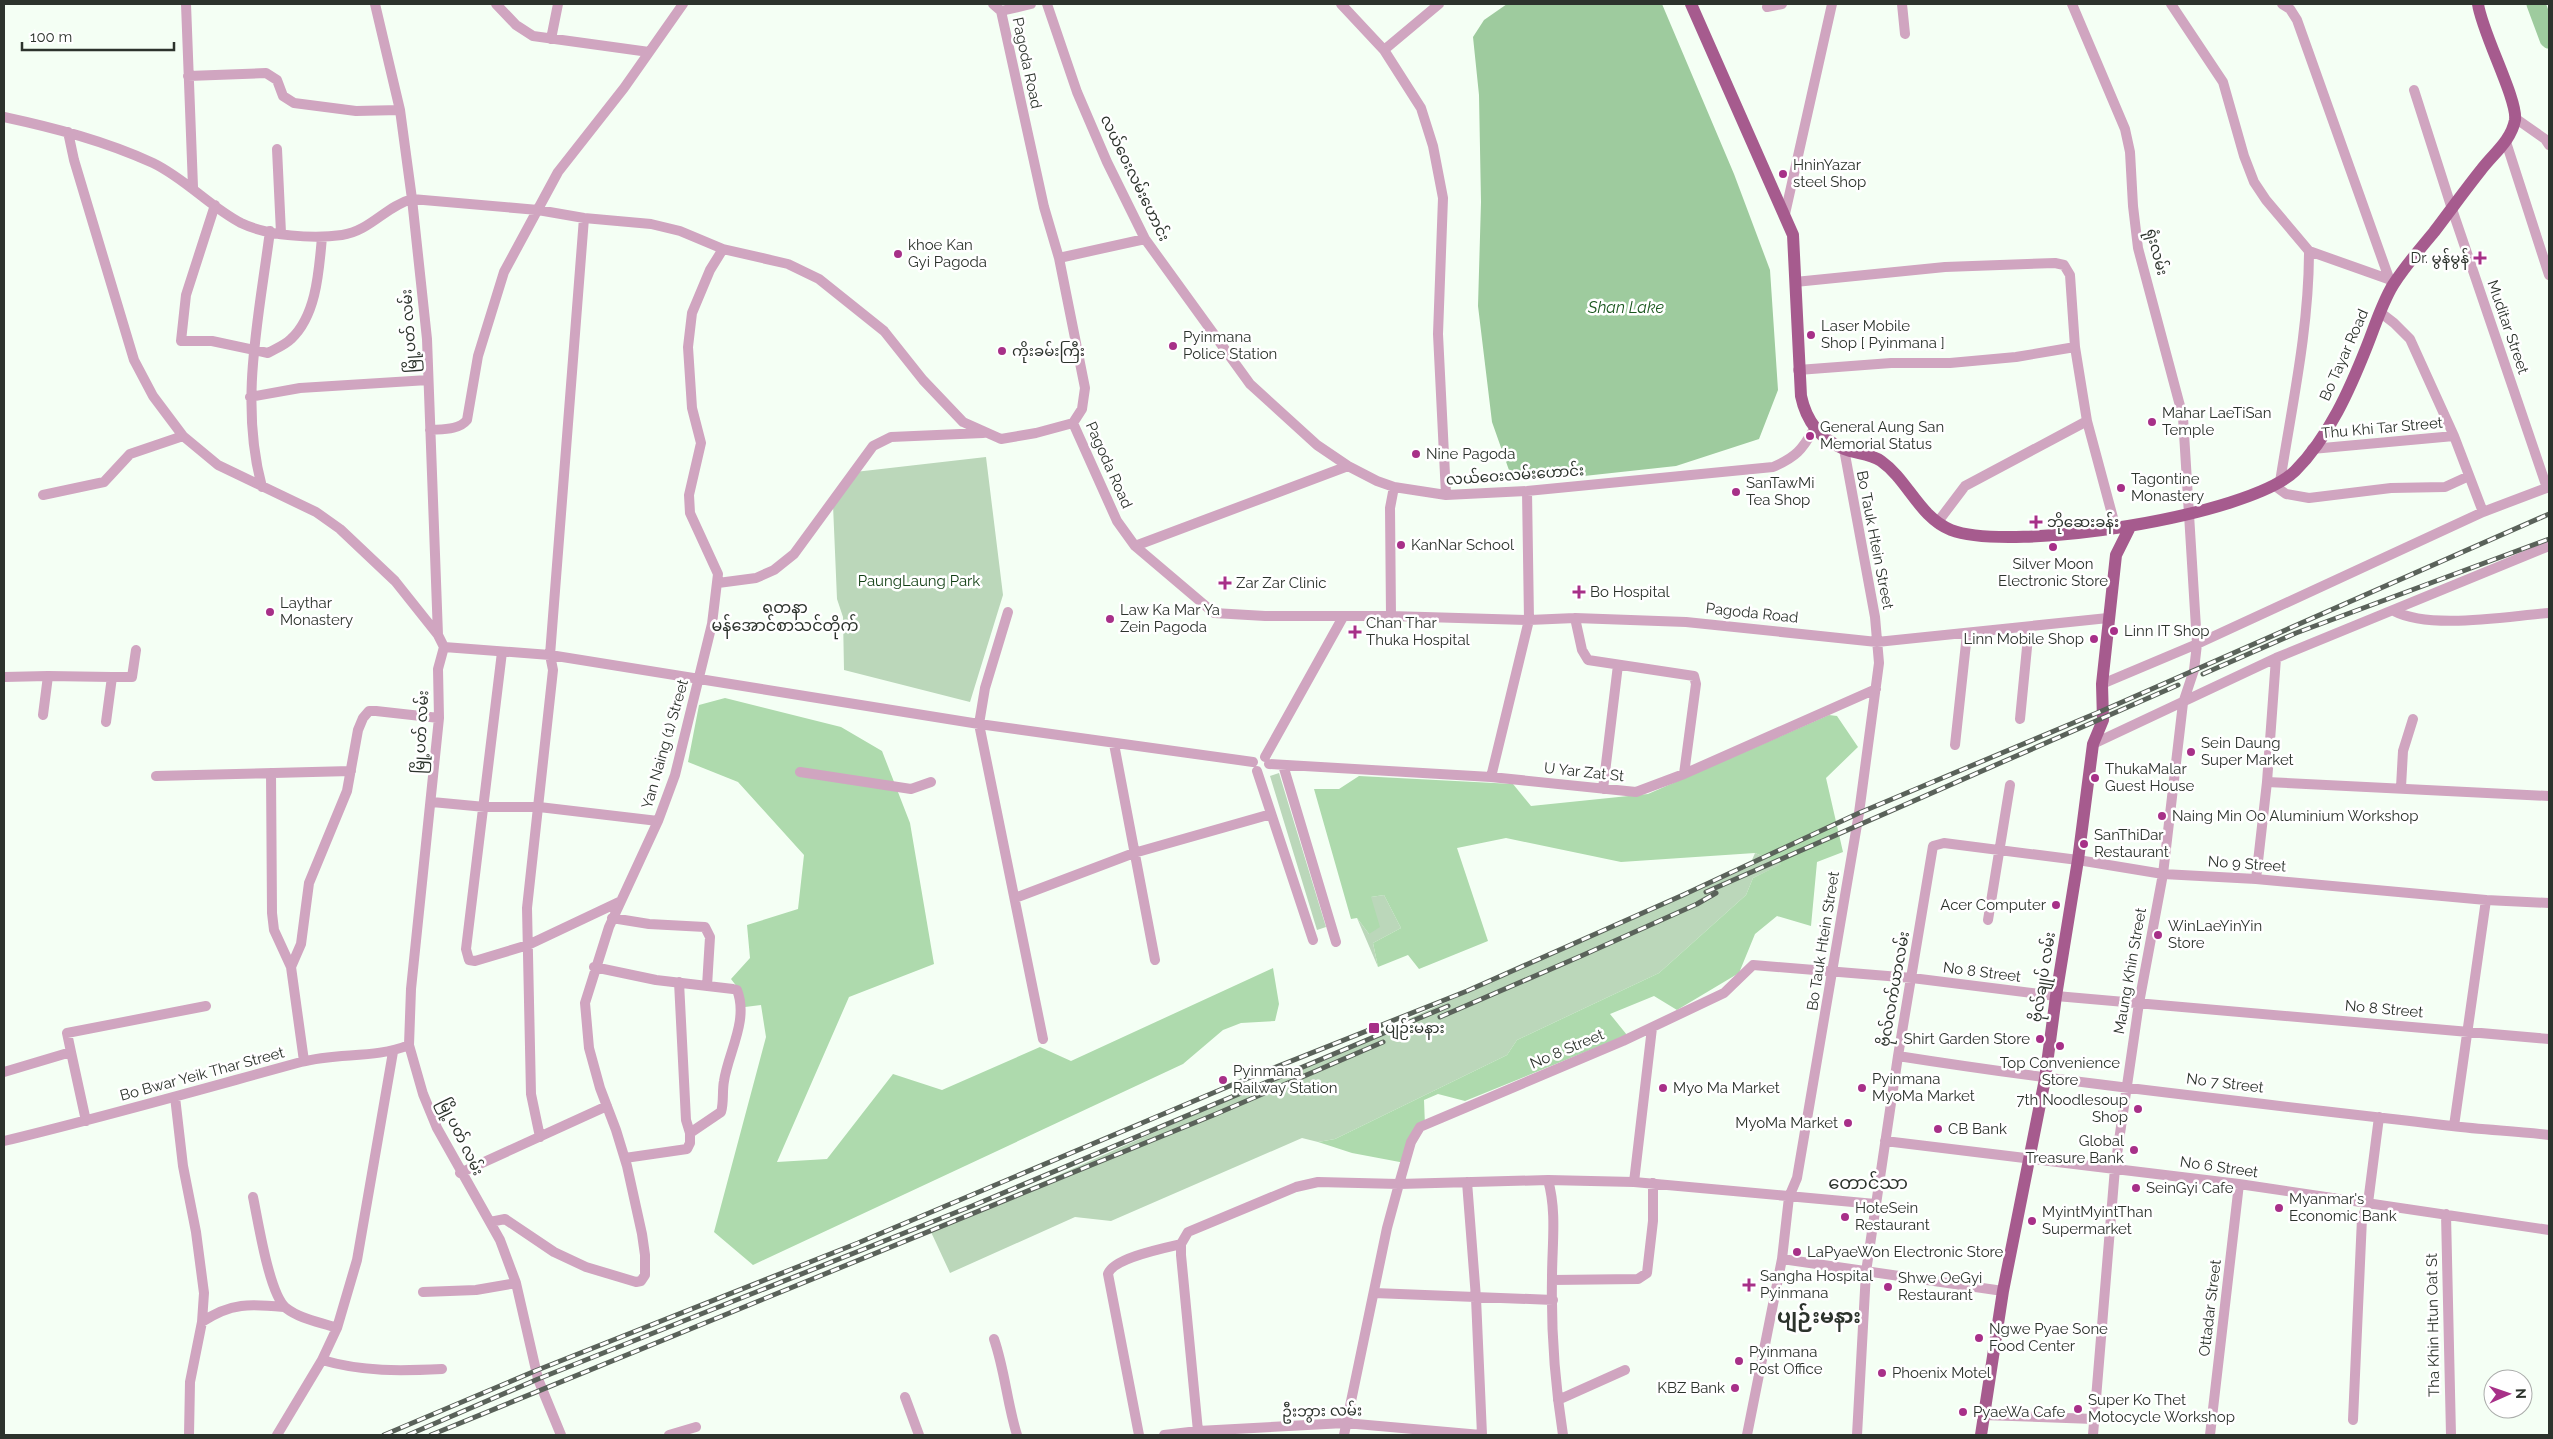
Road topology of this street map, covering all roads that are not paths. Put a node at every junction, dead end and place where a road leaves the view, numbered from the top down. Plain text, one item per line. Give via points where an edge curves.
1 (186, 4) edge
2 (375, 4) edge
3 (496, 4) edge
4 (558, 4) edge
5 (683, 4) edge
6 (1031, 4) edge
7 (1047, 4) edge
8 (1341, 4) edge
9 (1439, 4) edge
10 (1690, 4) edge
11 (1782, 4) edge
12 (1832, 4) edge
13 (1902, 4) edge
14 (2072, 4) edge
15 (2171, 4) edge
16 (2282, 4) edge
17 (2478, 4) edge
18 (997, 7) edge
19 (1767, 7) dead end
20 (1905, 34) dead end
21 (551, 39) junction
22 (1384, 50) junction
23 (649, 52) junction
24 (188, 76) junction
25 (2414, 90) dead end
26 (400, 110) junction
27 (4, 117) edge
28 (2515, 118) junction
29 (68, 132) junction
30 (2506, 142) junction
31 (2549, 145) edge
32 (277, 149) dead end
33 (193, 187) junction
34 (412, 199) junction
35 (215, 205) junction
36 (2452, 209) junction
37 (538, 210) junction
38 (1785, 214) junction
39 (584, 218) junction
40 (275, 232) junction
41 (322, 236) junction
42 (1146, 239) junction
43 (723, 248) junction
44 (2308, 251) junction
45 (1059, 258) junction
46 (2549, 275) edge
47 (1795, 282) junction
48 (2390, 283) junction
49 (2380, 313) junction
50 (2075, 347) junction
51 (255, 352) junction
52 (1798, 370) junction
53 (428, 380) junction
54 (250, 397) junction
55 (2087, 421) junction
56 (1073, 423) junction
57 (1814, 429) junction
58 (430, 430) junction
59 (985, 433) junction
60 (183, 436) junction
61 (2454, 436) junction
62 (1844, 449) junction
63 (2312, 449) junction
64 (1348, 466) junction
65 (2469, 476) junction
66 (2277, 484) junction
67 (262, 487) junction
68 (1394, 487) junction
69 (2548, 487) edge
70 (1527, 491) junction
71 (43, 495) dead end
72 (1446, 495) junction
73 (2483, 512) junction
74 (2191, 514) junction
75 (1937, 523) junction
76 (2130, 527) junction
77 (2116, 529) junction
78 (1135, 546) junction
79 (2549, 546) edge
80 (718, 583) junction
81 (2394, 611) junction
82 (1008, 612) dead end
83 (2549, 613) edge
84 (1392, 616) junction
85 (1343, 617) junction
86 (1575, 618) junction
87 (2108, 618) junction
88 (1529, 620) junction
89 (2029, 627) junction
90 (1967, 634) junction
91 (438, 635) junction
92 (1877, 642) junction
93 (2197, 644) junction
94 (444, 647) junction
95 (136, 650) dead end
96 (502, 652) junction
97 (550, 655) junction
98 (2276, 658) junction
99 (1618, 665) junction
100 (48, 676) junction
101 (4, 677) edge
102 (112, 677) junction
103 (700, 679) junction
104 (2102, 684) junction
105 (1876, 689) junction
106 (2183, 703) junction
107 (43, 715) dead end
108 (439, 718) junction
109 (2020, 719) dead end
110 (2413, 719) dead end
111 (106, 722) dead end
112 (979, 724) junction
113 (1114, 744) junction
114 (2093, 744) junction
115 (1955, 745) dead end
116 (1267, 761) junction
117 (1283, 765) junction
118 (1255, 766) junction
119 (351, 771) junction
120 (800, 772) dead end
121 (271, 773) junction
122 (1684, 774) junction
123 (156, 776) dead end
124 (1491, 777) junction
125 (931, 782) dead end
126 (2267, 782) junction
127 (2010, 785) dead end
128 (2401, 787) junction
129 (1603, 789) junction
130 (2549, 796) edge
131 (432, 802) junction
132 (539, 807) junction
133 (485, 808) junction
134 (1271, 814) junction
135 (658, 821) junction
136 (1944, 843) joint
137 (2000, 850) junction
138 (1134, 853) junction
139 (2078, 860) junction
140 (2163, 874) junction
141 (2256, 879) junction
142 (1015, 898) junction
143 (2486, 900) junction
144 (619, 902) junction
145 (2549, 903) edge
146 (612, 918) junction
147 (1988, 920) dead end
148 (1313, 940) dead end
149 (1336, 942) dead end
150 (528, 945) junction
151 (1155, 960) dead end
152 (291, 967) junction
153 (594, 967) junction
154 (1833, 972) junction
155 (1912, 978) junction
156 (679, 982) junction
157 (707, 986) junction
158 (2056, 996) junction
159 (2139, 1003) junction
160 (206, 1006) dead end
161 (1652, 1028) junction
162 (2468, 1032) junction
163 (1043, 1039) dead end
164 (2549, 1039) edge
165 (410, 1045) junction
166 (71, 1052) junction
167 (393, 1052) junction
168 (1898, 1056) junction
169 (304, 1061) junction
170 (4, 1072) edge
171 (2045, 1079) junction
172 (2126, 1086) junction
173 (175, 1097) junction
174 (607, 1106) junction
175 (2379, 1117) junction
176 (86, 1121) junction
177 (2454, 1126) junction
178 (690, 1133) junction
179 (2549, 1135) edge
180 (540, 1137) junction
181 (4, 1141) edge
182 (1885, 1141) junction
183 (624, 1158) junction
184 (2031, 1159) junction
185 (2114, 1168) junction
186 (460, 1172) junction
187 (1548, 1180) junction
188 (1467, 1182) junction
189 (1634, 1182) junction
190 (1653, 1183) junction
191 (1399, 1184) junction
192 (2239, 1184) junction
193 (1789, 1196) junction
194 (253, 1197) dead end
195 (2368, 1203) junction
196 (1875, 1204) junction
197 (2446, 1214) junction
198 (490, 1222) junction
199 (2549, 1230) edge
200 (1181, 1244) junction
201 (1782, 1259) junction
202 (1866, 1272) junction
203 (1552, 1280) junction
204 (516, 1283) junction
205 (2003, 1291) junction
206 (423, 1292) dead end
207 (1374, 1293) junction
208 (1476, 1298) junction
209 (1553, 1300) junction
210 (285, 1307) junction
211 (202, 1322) junction
212 (336, 1328) junction
213 (994, 1340) dead end
214 (322, 1360) junction
215 (442, 1369) dead end
216 (1625, 1370) dead end
217 (905, 1397) dead end
218 (1558, 1400) junction
219 (1983, 1416) junction
220 (2094, 1419) junction
221 (2353, 1420) dead end
222 (1345, 1424) junction
223 (696, 1427) dead end
224 (1198, 1431) junction
225 (189, 1435) edge
226 (277, 1435) edge
227 (562, 1435) edge
228 (669, 1435) edge
229 (919, 1435) edge
230 (1016, 1435) edge
231 (1140, 1435) edge
232 (1164, 1435) edge
233 (1344, 1435) edge
234 (1482, 1435) edge
235 (1563, 1435) edge
236 (1747, 1435) edge
237 (1857, 1435) edge
238 (1981, 1435) edge
239 (2093, 1435) edge
240 (2210, 1435) edge
241 (2451, 1435) edge

1 - 24 street
2 - 26 street, မြို့ပတ် လမ်း
3 - 21 street via 524,31
4 - 21 street
5 - 23 street
6 - 18 street
7 - 42 street, လယ်ဝေးလမ်းဟောင်း via 1077,92 1107,162
8 - 22 street
9 - 22 street
10 - 38 main road
11 - 19 street
12 - 38 street
13 - 20 street
14 - 74 street, ရုံးလမ်း via 2125,129 2138,248 2183,417
15 - 44 street via 2227,91 2254,182
16 - 48 street via 2297,20
17 - 28 main road
18 - 45 street, Pagoda Road
21 - 23 street
22 - 72 street via 1421,108 1433,146 1443,198 1438,334
23 - 37 street via 558,172
24 - 26 street via 266,73 277,80 283,96 294,103 356,110
24 - 33 street
25 - 36 street, Muditar Street
26 - 34 street, မြို့ပတ် လမ်း
27 - 29 street
28 - 30 main road, Bo Tayar Road
28 - 31 street
29 - 33 street via 113,145 155,164
29 - 60 street via 134,360 153,396
30 - 36 main road, Bo Tayar Road
30 - 46 street
32 - 40 street
33 - 35 street
34 - 37 street
34 - 41 street via 393,207 357,232
34 - 53 street, မြို့ပတ် လမ်း
35 - 40 street via 241,223
35 - 51 street via 186,295 181,341 212,341
36 - 48 main road, Bo Tayar Road
36 - 69 street, Muditar Street
37 - 39 street
37 - 58 street via 497,288 478,356 467,420 456,427
38 - 47 main road via 1794,240
39 - 43 street via 650,224 680,231
39 - 97 street
40 - 41 street
40 - 51 street
41 - 51 street via 317,278 303,323 291,339 268,353
42 - 45 street
42 - 64 street, လယ်ဝေးလမ်းဟောင်း via 1250,384 1317,445
43 - 59 street via 788,264 818,279 884,331 923,380 964,422
43 - 80 street, Yan Naing (1) Street via 692,313 688,347 692,408 701,443 689,495 690,513 717,568
44 - 48 street
44 - 66 street via 2309,289 2305,325
45 - 56 street, Pagoda Road via 1086,388 1082,409
47 - 50 street via 1945,267 2064,265 2069,269
47 - 52 main road
48 - 49 main road, Bo Tayar Road
49 - 61 street via 2410,339
49 - 63 main road, Bo Tayar Road via 2348,391
50 - 52 street via 1950,363 1891,363
50 - 55 street
51 - 54 street
52 - 57 main road via 1804,412
53 - 54 street via 323,386
53 - 58 street, မြို့ပတ် လမ်း
54 - 67 street via 256,462
55 - 75 street via 1965,486
55 - 77 street
56 - 59 street via 1001,439
56 - 78 street, Pagoda Road via 1117,522
57 - 62 main road
57 - 70 street, လယ်ဝေးလမ်းဟောင်း via 1792,459 1773,467
58 - 91 street, မြို့ပတ် လမ်း
59 - 80 street via 891,437 873,446 794,554 774,570 756,578
60 - 67 street via 218,465
60 - 71 street via 130,454 104,482
61 - 63 street, Thu Khi Tar Street
61 - 65 street
62 - 75 main road, Bo Tayar Road via 1868,454 1881,461
62 - 92 street, Bo Tauk Htein Street
63 - 66 main road, Bo Tayar Road via 2294,471
64 - 68 street, လယ်ဝေးလမ်းဟောင်း
64 - 78 street
65 - 66 street via 2445,487 2391,488 2309,498 2286,494
65 - 73 street
66 - 74 main road, Bo Tayar Road
67 - 91 street via 316,512 340,528 395,582
68 - 72 street, လယ်ဝေးလမ်းဟောင်း
68 - 84 street via 1390,508
69 - 73 street
70 - 72 street, လယ်ဝေးလမ်းဟောင်း
70 - 88 street
73 - 93 street
74 - 76 main road, Bo Tayar Road
74 - 93 street, Maung Khin Street
75 - 77 main road, Bo Tayar Road via 1954,531 2008,538
76 - 77 main road, Bo Tayar Road
76 - 87 main road, ဗိုလ်ချုပ် လမ်း via 2116,555
78 - 85 street, Pagoda Road via 1214,613
79 - 81 street
80 - 103 street, Yan Naing (1) Street
81 - 83 street via 2406,617 2453,620
81 - 98 street
82 - 112 street via 985,688
84 - 85 street, Pagoda Road
84 - 88 street, Pagoda Road
85 - 116 street
86 - 88 street, Pagoda Road
86 - 92 street, Pagoda Road via 1686,622
86 - 99 street via 1582,650 1588,660
87 - 89 street, Pagoda Road
87 - 104 main road, ဗိုလ်ချုပ် လမ်း
88 - 124 street
89 - 90 street, Pagoda Road
89 - 109 street
90 - 92 street, Pagoda Road
90 - 115 street
91 - 94 street, မြို့ပတ် လမ်း
92 - 105 street, Bo Tauk Htein Street
93 - 104 street
93 - 106 street, Maung Khin Street via 2194,670
94 - 96 street
94 - 108 street, မြို့ပတ် လမ်း via 438,669
95 - 102 street via 132,677
96 - 97 street
96 - 133 street
97 - 103 street
97 - 132 street via 554,670
98 - 106 street
98 - 126 street
99 - 122 street via 1695,678
99 - 129 street
100 - 101 street
100 - 102 street
100 - 107 street
102 - 111 street
103 - 112 street
103 - 135 street, Yan Naing (1) Street via 674,776
104 - 114 main road, ဗိုလ်ချုပ် လမ်း via 2103,720
105 - 122 street, U Yar Zat St
105 - 154 street, Bo Tauk Htein Street
106 - 114 street
106 - 140 street, Maung Khin Street
108 - 119 street via 369,711 358,730
108 - 131 street, မြို့ပတ် လမ်း
110 - 128 street via 2403,751
112 - 113 street
112 - 142 street
113 - 118 street
113 - 138 street
114 - 139 main road, ဗိုလ်ချုပ် လမ်း
116 - 117 street, U Yar Zat St
116 - 118 street via 1258,756
117 - 124 street, U Yar Zat St
117 - 149 street
118 - 134 street
119 - 121 street
119 - 152 street via 347,791 309,883 301,944
120 - 125 street via 911,789
121 - 123 street
121 - 152 street via 272,913 274,930
122 - 129 street, U Yar Zat St via 1636,792
124 - 129 street, U Yar Zat St
126 - 128 street
126 - 141 street
127 - 137 street
128 - 130 street
131 - 133 street
131 - 165 street, မြို့ပတ် လမ်း via 411,989
132 - 133 street
132 - 135 street
132 - 150 street via 527,908
133 - 150 street via 467,957 475,961
134 - 138 street
134 - 148 street
135 - 144 street, Yan Naing (1) Street
136 - 137 street, No 9 Street
136 - 155 street, ဗိုလ်လက်ယာလမ်း via 1933,846
137 - 139 street, No 9 Street
137 - 147 street
138 - 142 street
138 - 151 street
139 - 140 street, No 9 Street
139 - 158 main road, ဗိုလ်ချုပ် လမ်း
140 - 141 street, No 9 Street
140 - 159 street, Maung Khin Street
141 - 143 street, No 9 Street
142 - 163 street
143 - 145 street, No 9 Street
143 - 162 street
144 - 146 street, Yan Naing (1) Street
144 - 150 street
146 - 153 street, Yan Naing (1) Street
146 - 157 street via 705,927 710,937
150 - 180 street via 531,1094
152 - 169 street
153 - 156 street via 635,977
153 - 174 street, Yan Naing (1) Street via 585,1014 589,1048
154 - 155 street, No 8 Street
154 - 161 street, No 8 Street via 1753,965 1724,993
154 - 193 street, Bo Tauk Htein Street via 1797,1178
155 - 158 street, No 8 Street
155 - 168 street, ဗိုလ်လက်ယာလမ်း
156 - 157 street
156 - 178 street via 686,1120
157 - 178 street via 737,990 740,1008 737,1036 728,1064 720,1112
158 - 159 street, No 8 Street
158 - 171 main road, ဗိုလ်ချုပ် လမ်း
159 - 162 street, No 8 Street
159 - 172 street, Maung Khin Street
160 - 166 street via 68,1033
161 - 189 street
161 - 191 street, No 8 Street via 1430,1122 1414,1133
162 - 164 street, No 8 Street
162 - 177 street
165 - 167 street, Bo Bwar Yeik Thar Street
165 - 186 street, မြို့ပတ် လမ်း via 433,1119
166 - 170 street
166 - 176 street
167 - 169 street, Bo Bwar Yeik Thar Street
167 - 212 street via 357,1260
168 - 171 street, No 7 Street
168 - 182 street, ဗိုလ်လက်ယာလမ်း
169 - 173 street, Bo Bwar Yeik Thar Street
171 - 172 street, No 7 Street
171 - 184 main road, ဗိုလ်ချုပ် လမ်း
172 - 175 street, No 7 Street
172 - 185 street, Maung Khin Street
173 - 176 street, Bo Bwar Yeik Thar Street
173 - 211 street via 204,1293
174 - 180 street
174 - 183 street, Yan Naing (1) Street
175 - 177 street, No 7 Street
175 - 195 street
176 - 181 street, Bo Bwar Yeik Thar Street
177 - 179 street, No 7 Street
178 - 183 street via 687,1149
180 - 186 street
182 - 184 street, No 6 Street
182 - 196 street, ဗိုလ်လက်ယာလမ်း
183 - 198 street, Yan Naing (1) Street via 644,1248 641,1281 586,1267 554,1252 505,1219
184 - 185 street, No 6 Street
184 - 205 main road, ဗိုလ်ချုပ် လမ်း
185 - 192 street, No 6 Street
185 - 220 street, Maung Khin Street
186 - 198 street, မြို့ပတ် လမ်း
187 - 188 street
187 - 189 street
187 - 203 street via 1554,1201
188 - 191 street
188 - 208 street
189 - 190 street
190 - 193 street
190 - 203 street via 1653,1221 1644,1277
191 - 200 street via 1318,1182 1296,1187 1188,1232
191 - 207 street, No 8 Street
192 - 195 street, No 6 Street
192 - 240 street, Ottadar Street
193 - 196 street
193 - 201 street, Bo Tauk Htein Street
194 - 210 street via 275,1291
195 - 197 street, No 6 Street
195 - 221 street via 2362,1218
196 - 202 street, ဗိုလ်လက်ယာလမ်း
197 - 199 street, No 6 Street
197 - 241 street, Tha Khin Htun Oat St
198 - 204 street, မြို့ပတ် လမ်း
200 - 224 street
200 - 231 street via 1124,1260 1113,1265 1108,1274
201 - 202 street
201 - 236 street, Bo Tauk Htein Street
202 - 205 street
202 - 237 street, ဗိုလ်လက်ယာလမ်း
203 - 209 street
204 - 206 street via 476,1290
204 - 227 street, မြို့ပတ် လမ်း via 538,1379
205 - 219 main road, ဗိုလ်ချုပ် လမ်း
207 - 208 street
207 - 222 street, No 8 Street
208 - 209 street
208 - 234 street
209 - 218 street
210 - 211 street via 235,1306 219,1310
210 - 212 street via 300,1316
211 - 225 street via 190,1382
212 - 214 street
213 - 230 street via 1005,1372
214 - 215 street via 392,1372
214 - 226 street
216 - 218 street
217 - 229 street
218 - 235 street
219 - 220 street
219 - 238 main road, ဗိုလ်ချုပ် လမ်း
220 - 239 street, Maung Khin Street
222 - 224 street, ဦးဘွား လမ်း
222 - 233 street, No 8 Street
222 - 234 street, ဦးဘွား လမ်း
223 - 228 street
224 - 232 street, ဦးဘွား လမ်း

